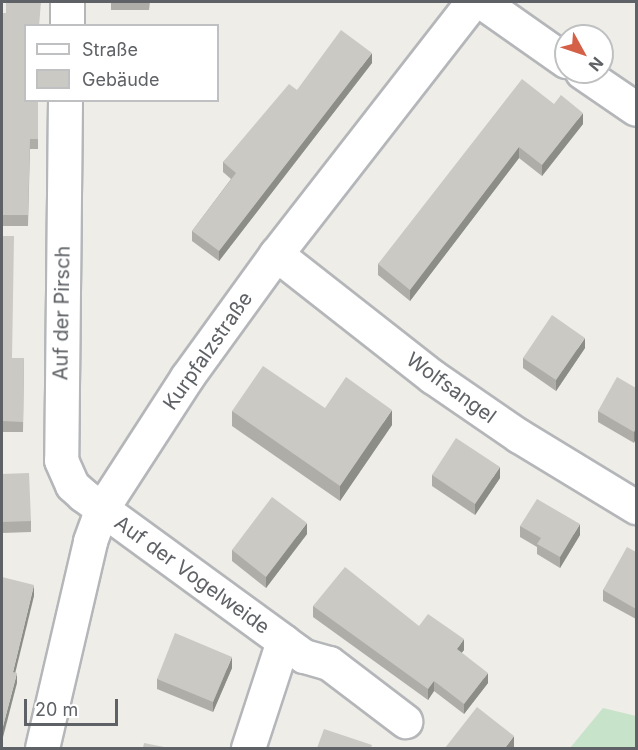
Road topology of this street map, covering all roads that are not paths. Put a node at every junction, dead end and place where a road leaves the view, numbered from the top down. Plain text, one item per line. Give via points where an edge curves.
1 (67, 2) edge
2 (472, 2) edge
3 (482, 2) edge
4 (67, 24) edge
5 (554, 53) edge
6 (600, 84) edge
7 (65, 102) edge
8 (636, 109) edge
9 (276, 254) junction
10 (636, 507) edge
11 (101, 510) junction
12 (283, 641) junction
13 (405, 721) dead end
14 (42, 748) edge
15 (248, 748) edge

1 - 4 street
2 - 9 street, Kurpfalzstraße
3 - 5 street
6 - 8 street
7 - 11 street, Auf der Pirsch via 61,460 72,485
9 - 10 street, Wolfsangel via 442,383 519,436
9 - 11 street, Kurpfalzstraße via 187,377
11 - 12 street, Auf der Vogelweide
11 - 14 street, Kurpfalzstraße via 90,541
12 - 13 street, Auf der Vogelweide via 304,656 329,663
12 - 15 street, Auf der Vogelweide

